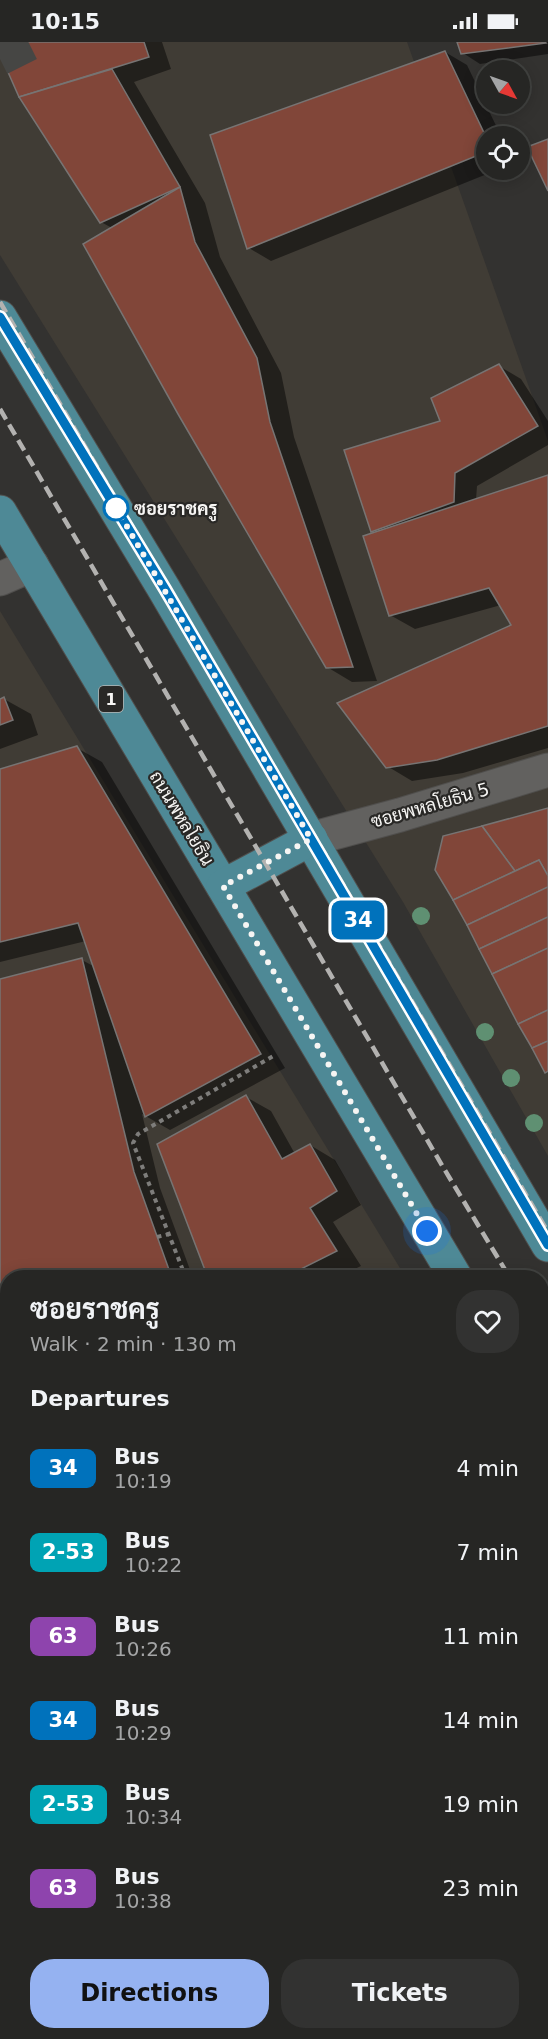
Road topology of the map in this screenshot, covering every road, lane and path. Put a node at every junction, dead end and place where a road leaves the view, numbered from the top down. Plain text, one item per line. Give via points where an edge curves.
1 (0, 317) edge
2 (0, 512) edge
3 (32, 565) junction
4 (0, 579) edge
5 (548, 770) edge
6 (311, 839) junction
7 (223, 886) junction
8 (280, 1052) dead end
9 (169, 1234) junction
10 (157, 1237) dead end
11 (548, 1245) edge
12 (183, 1270) edge
13 (451, 1270) edge

1 - 6 main road
2 - 3 main road, ถนนพหลโยธิน / 1
3 - 4 street
3 - 7 main road, ถนนพหลโยธิน / 1
5 - 6 street, ซอยพหลโยธิน 5
6 - 7 main road
6 - 11 main road
7 - 13 main road, ถนนพหลโยธิน / 1
8 - 9 path via 138,1134 134,1143
9 - 10 path
9 - 12 path

